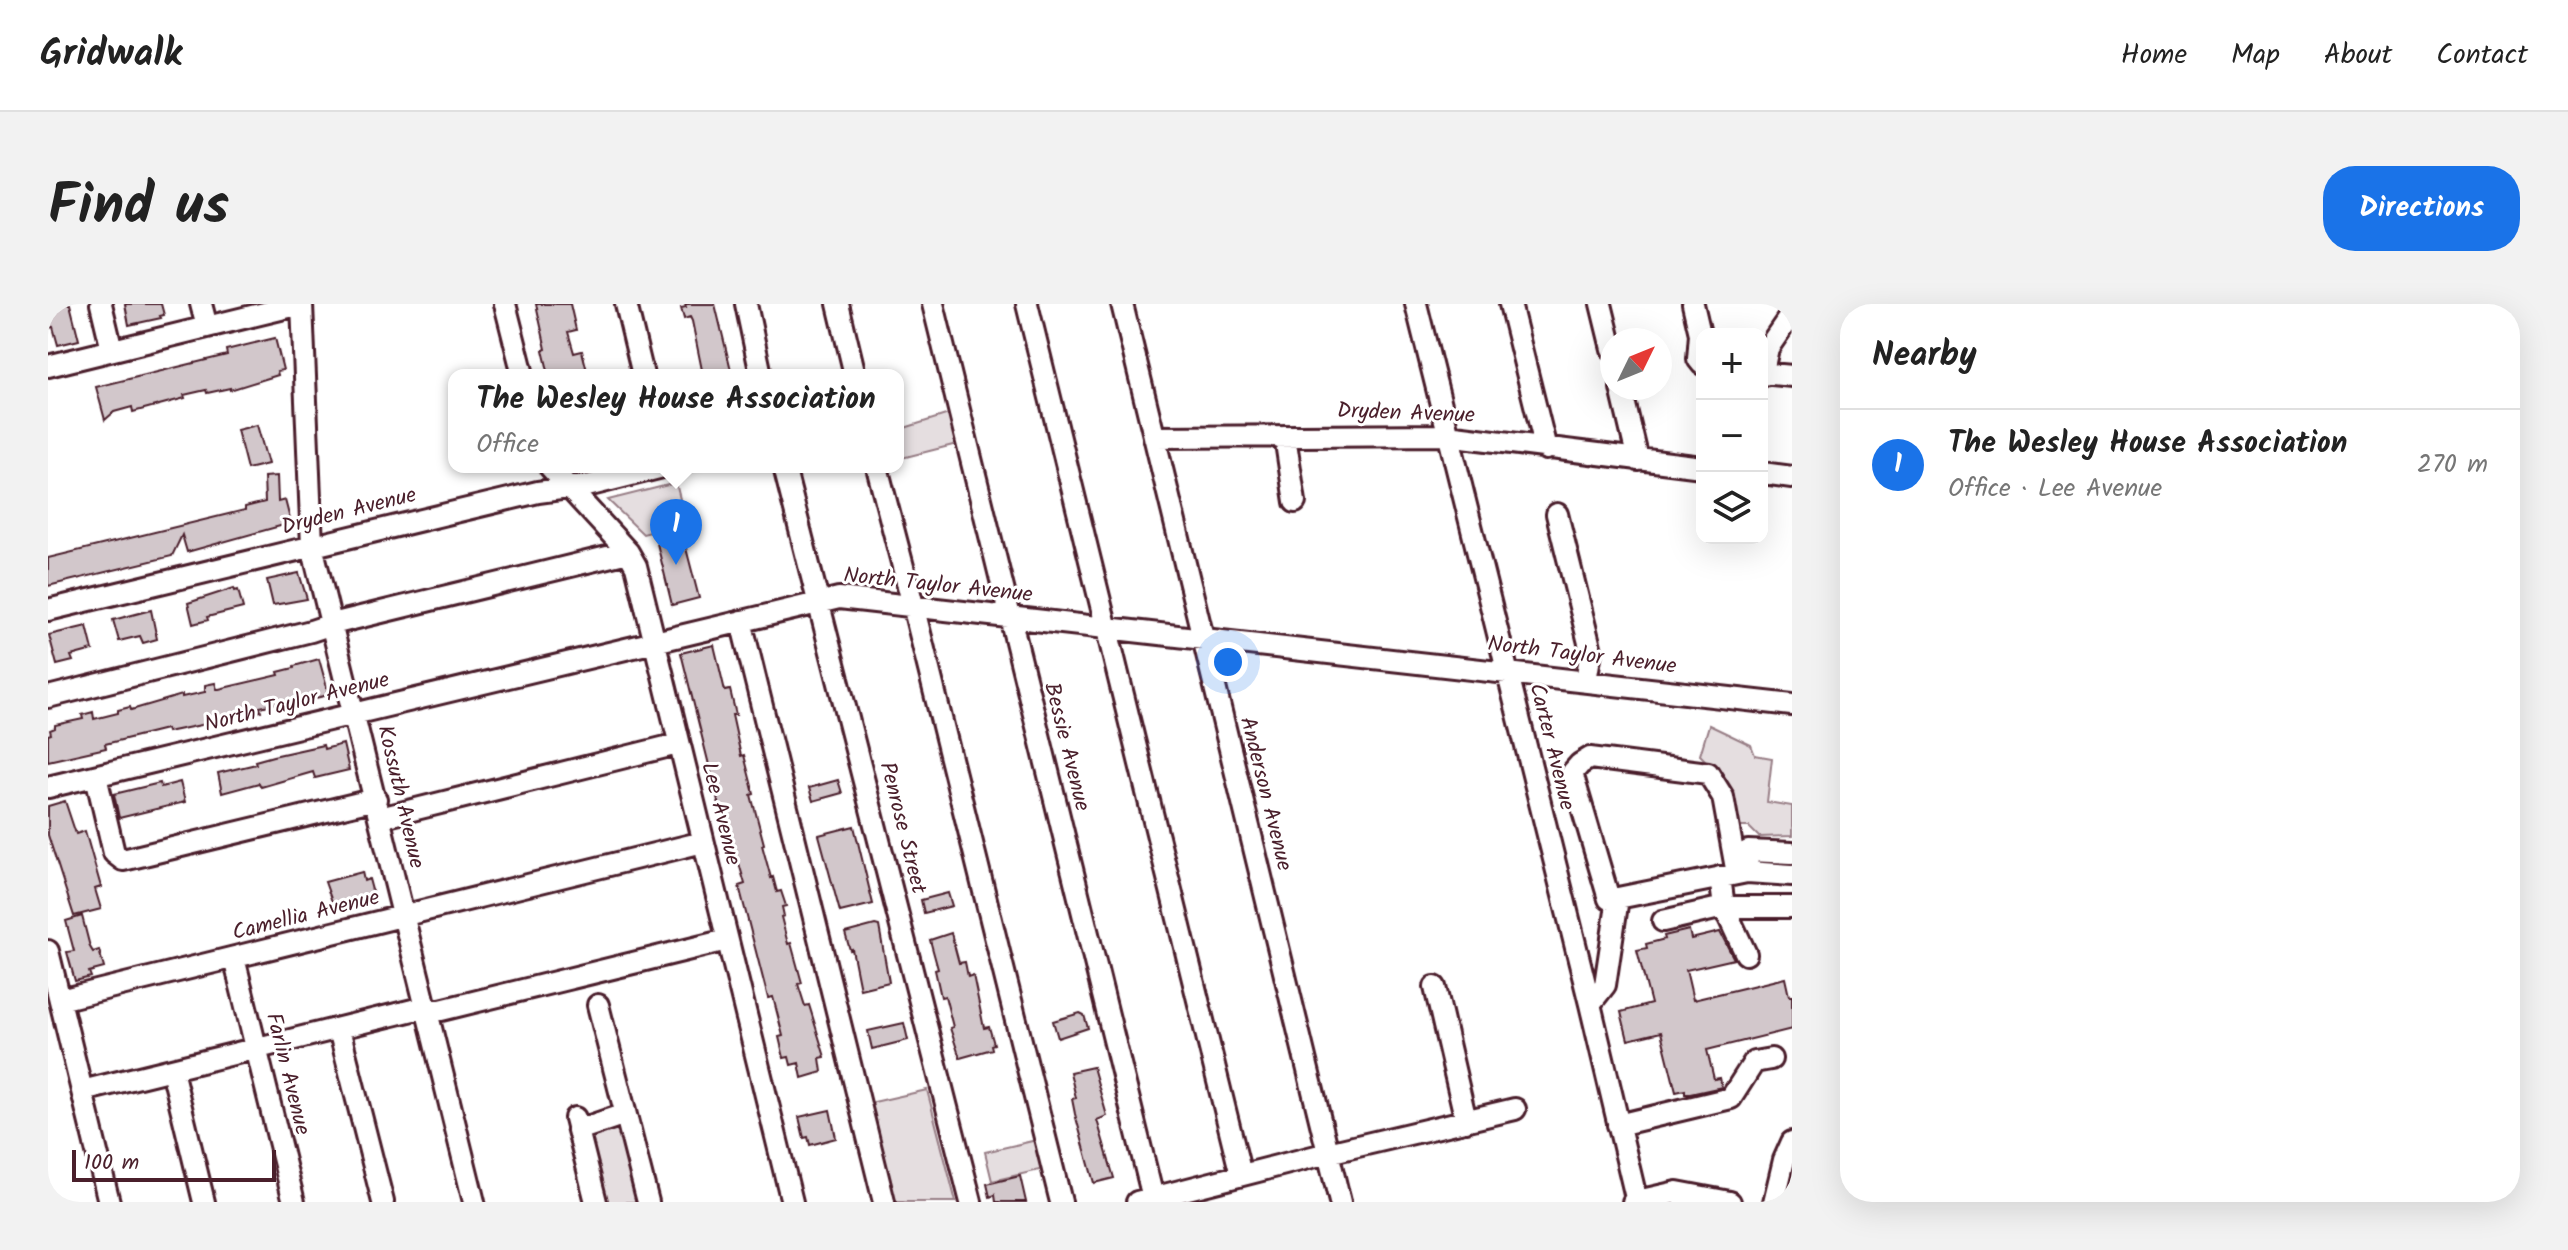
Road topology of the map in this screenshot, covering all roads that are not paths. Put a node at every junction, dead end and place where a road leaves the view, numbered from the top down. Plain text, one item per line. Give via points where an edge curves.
1 (101, 304) edge
2 (201, 304) edge
3 (301, 304) edge
4 (505, 304) edge
5 (626, 304) edge
6 (746, 304) edge
7 (838, 304) edge
8 (933, 304) edge
9 (1027, 304) edge
10 (1122, 304) edge
11 (1416, 304) edge
12 (1510, 304) edge
13 (1601, 304) edge
14 (1693, 304) edge
15 (1792, 313) edge
16 (207, 327) junction
17 (1607, 328) edge
18 (1699, 328) edge
19 (1768, 348) edge
20 (112, 350) junction
21 (48, 366) edge
22 (521, 369) edge
23 (642, 369) edge
24 (760, 369) edge
25 (854, 369) edge
26 (1768, 374) edge
27 (1792, 376) edge
28 (1624, 400) edge
29 (1447, 435) junction
30 (1285, 436) junction
31 (1154, 437) junction
32 (1546, 449) junction
33 (1638, 460) junction
34 (1696, 466) edge
35 (555, 473) edge
36 (639, 473) edge
37 (786, 473) edge
38 (879, 473) edge
39 (1768, 474) edge
40 (1792, 477) edge
41 (567, 488) junction
42 (1295, 502) dead end
43 (1557, 514) dead end
44 (312, 546) junction
45 (628, 552) junction
46 (820, 601) junction
47 (913, 605) junction
48 (48, 610) edge
49 (1009, 616) junction
50 (741, 621) junction
51 (332, 624) junction
52 (1107, 627) junction
53 (1202, 638) junction
54 (654, 644) junction
55 (1507, 672) junction
56 (1586, 681) junction
57 (48, 697) edge
58 (1792, 705) edge
59 (355, 713) junction
60 (678, 744) junction
61 (96, 776) junction
62 (48, 787) edge
63 (378, 809) junction
64 (703, 842) junction
65 (1792, 853) edge
66 (1735, 874) junction
67 (1792, 875) edge
68 (1618, 898) junction
69 (1724, 907) junction
70 (1792, 907) edge
71 (403, 916) junction
72 (1663, 921) dead end
73 (727, 940) junction
74 (1746, 954) dead end
75 (49, 956) edge
76 (234, 958) junction
77 (1435, 987) dead end
78 (60, 1000) junction
79 (1590, 1004) junction
80 (598, 1005) dead end
81 (426, 1010) junction
82 (339, 1029) junction
83 (256, 1049) junction
84 (1771, 1059) dead end
85 (172, 1070) junction
86 (82, 1091) junction
87 (1515, 1109) dead end
88 (625, 1114) junction
89 (1466, 1121) junction
90 (1618, 1125) junction
91 (1792, 1142) edge
92 (1328, 1153) junction
93 (1241, 1175) junction
94 (1148, 1201) edge
95 (109, 1202) edge
96 (204, 1202) edge
97 (294, 1202) edge
98 (383, 1202) edge
99 (474, 1202) edge
100 (596, 1202) edge
101 (648, 1202) edge
102 (792, 1202) edge
103 (884, 1202) edge
104 (971, 1202) edge
105 (1061, 1202) edge
106 (1340, 1202) edge
107 (1636, 1202) edge
108 (1730, 1202) edge
109 (1774, 1202) edge

1 - 20 street
2 - 16 street
3 - 16 street
3 - 44 street, Kossuth Avenue
4 - 22 street
5 - 23 street
6 - 24 street
7 - 25 street
8 - 49 street, Bessie Avenue
9 - 52 street
10 - 31 street, Anderson Avenue
11 - 29 street, Carter Avenue
12 - 32 street
13 - 17 street
14 - 18 street
15 - 19 street
16 - 20 street
20 - 21 street
26 - 27 street
28 - 33 street
29 - 30 street, Dryden Avenue
29 - 32 street, Dryden Avenue
29 - 55 street, Carter Avenue
30 - 31 street, Dryden Avenue
30 - 42 street
31 - 53 street, Anderson Avenue
32 - 33 street, Dryden Avenue
33 - 34 street, Dryden Avenue
35 - 41 street, Lee Avenue
36 - 41 street, Dryden Avenue
37 - 46 street, Penrose Street
38 - 47 street
39 - 40 street
41 - 44 street, Dryden Avenue
41 - 45 street, Lee Avenue
43 - 56 street via 1591,651
44 - 48 street, Dryden Avenue
44 - 51 street, Kossuth Avenue
45 - 51 street
45 - 54 street, Lee Avenue
46 - 47 street, North Taylor Avenue
46 - 50 street, North Taylor Avenue
46 - 104 street, Penrose Street
47 - 49 street, North Taylor Avenue
47 - 105 street
49 - 52 street, North Taylor Avenue
49 - 94 street, Bessie Avenue
50 - 54 street, North Taylor Avenue
50 - 103 street
51 - 57 street
51 - 59 street, Kossuth Avenue
52 - 53 street, North Taylor Avenue
52 - 93 street
53 - 55 street, North Taylor Avenue
53 - 92 street, Anderson Avenue
54 - 59 street, North Taylor Avenue
54 - 60 street, Lee Avenue
55 - 56 street, North Taylor Avenue
55 - 79 street, Carter Avenue
56 - 58 street, North Taylor Avenue
59 - 61 street, North Taylor Avenue
59 - 63 street, Kossuth Avenue
60 - 63 street
60 - 64 street, Lee Avenue
61 - 62 street, North Taylor Avenue
61 - 63 street via 114,853 123,860
63 - 71 street, Kossuth Avenue
64 - 71 street, Camellia Avenue
64 - 73 street, Lee Avenue
65 - 66 street via 1748,851
66 - 67 street
66 - 68 street
66 - 68 street via 1723,797 1708,773 1590,758 1572,773 1609,899
66 - 69 street
68 - 79 street via 1605,985
69 - 70 street
69 - 72 street
69 - 74 street
71 - 76 street, Camellia Avenue
71 - 81 street, Kossuth Avenue
73 - 81 street
73 - 102 street, Lee Avenue
75 - 78 street
76 - 78 street, Camellia Avenue
76 - 83 street, Farlin Avenue
77 - 89 street
78 - 86 street
79 - 90 street, Carter Avenue
80 - 88 street
81 - 82 street
81 - 99 street, Kossuth Avenue
82 - 83 street
82 - 98 street
83 - 85 street
83 - 97 street, Farlin Avenue
84 - 90 street via 1754,1062 1731,1098
85 - 86 street
85 - 96 street
86 - 95 street
87 - 89 street
88 - 100 street via 577,1124
88 - 101 street
89 - 92 street
90 - 107 street, Carter Avenue
91 - 109 street
92 - 93 street
92 - 106 street, Anderson Avenue
93 - 94 street
107 - 108 street via 1677,1192

